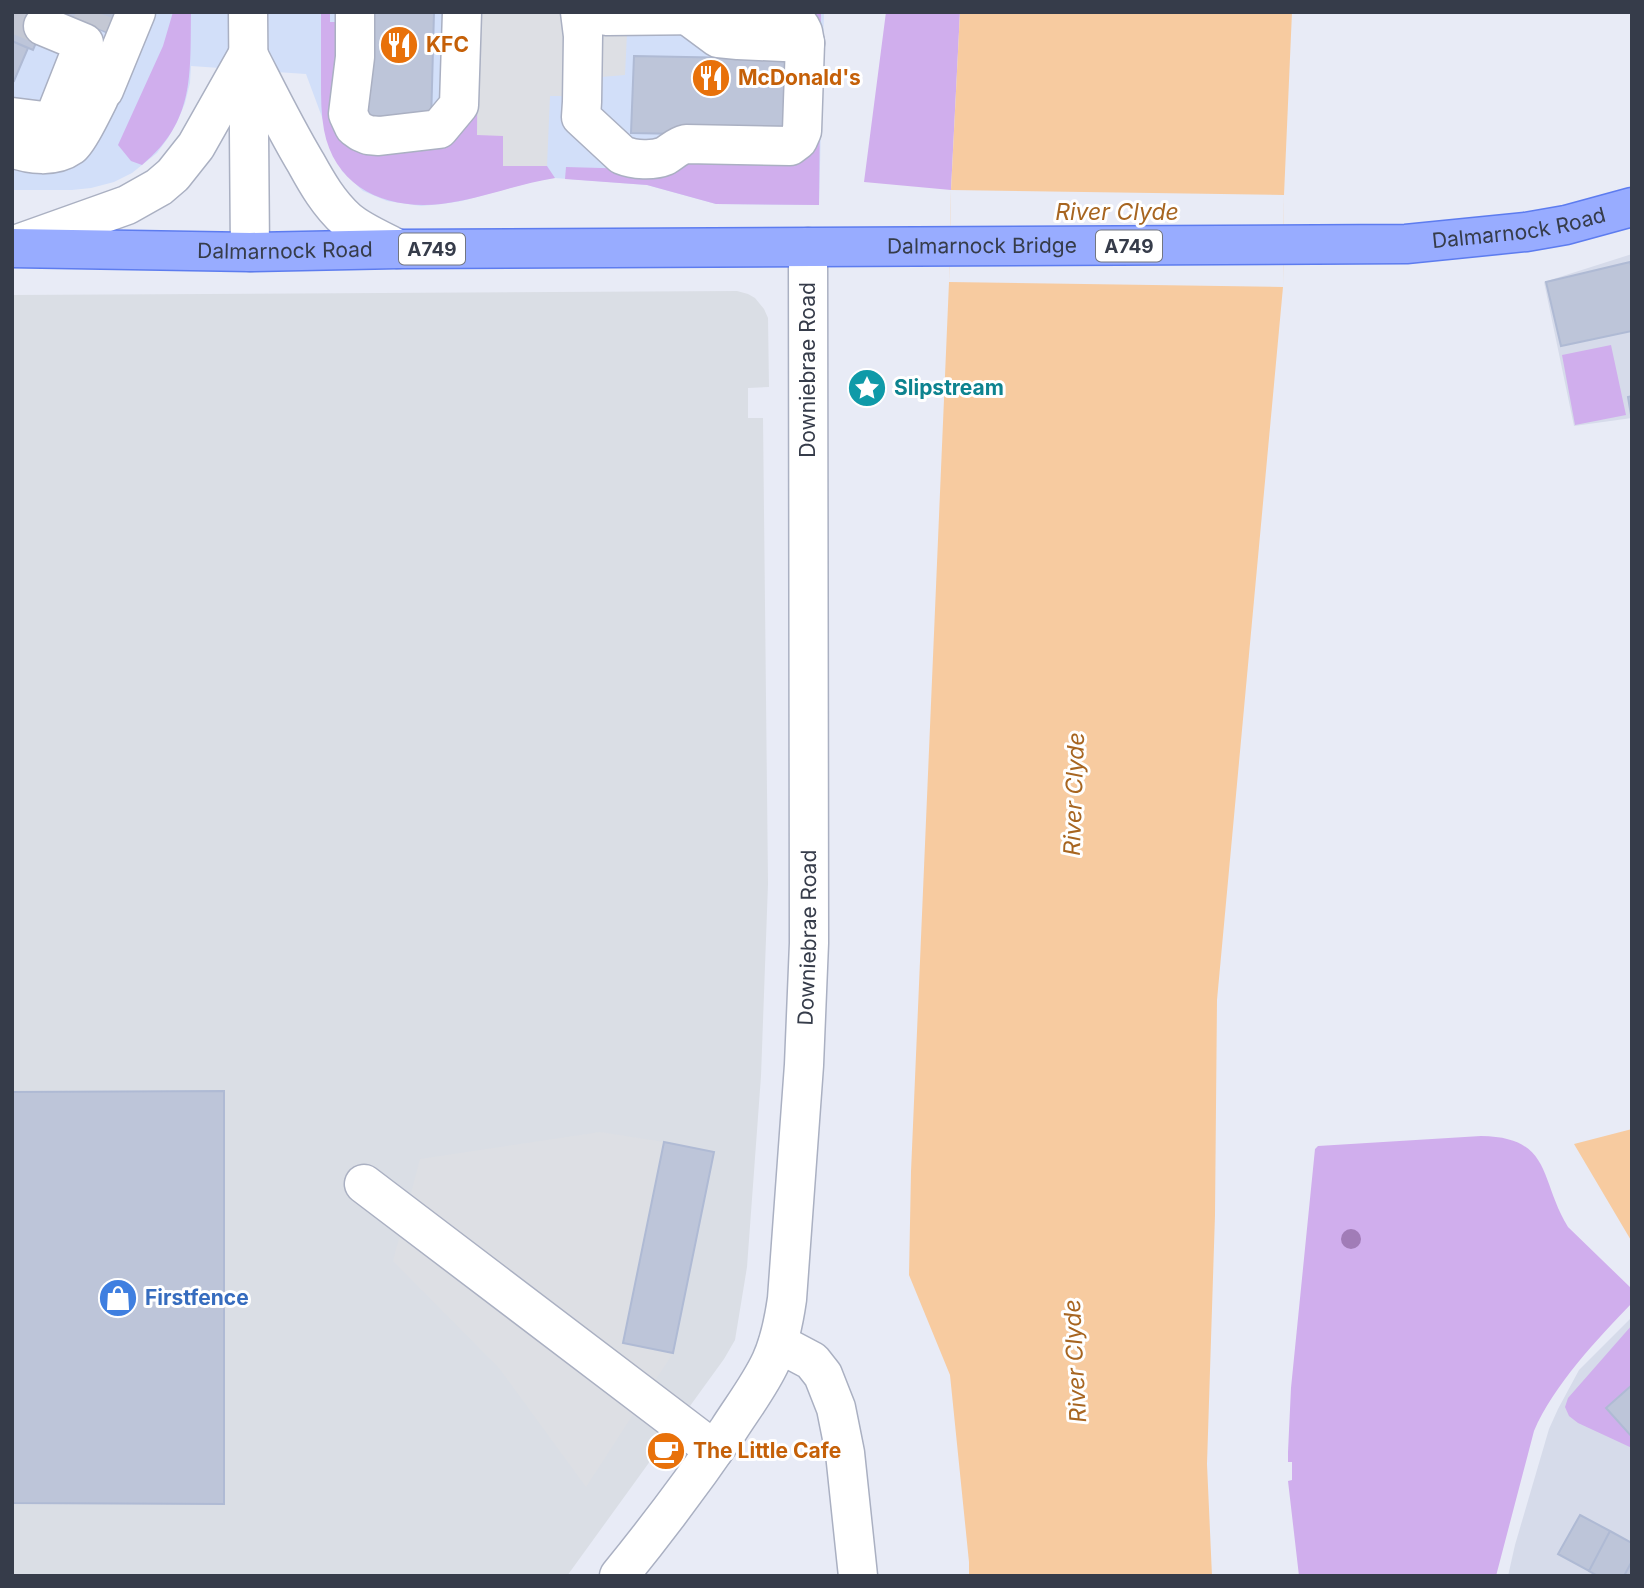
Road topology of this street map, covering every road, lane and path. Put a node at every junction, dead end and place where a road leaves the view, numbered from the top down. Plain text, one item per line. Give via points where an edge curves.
1 (136, 12) edge
2 (248, 12) edge
3 (355, 12) edge
4 (462, 12) edge
5 (580, 12) edge
6 (43, 26) tunnel mouth
7 (248, 54) junction
8 (104, 90) junction
9 (12, 117) edge
10 (54, 120) junction
11 (12, 148) edge
12 (1632, 207) edge
13 (1406, 244) joint
14 (12, 247) edge
15 (808, 247) junction
16 (853, 248) joint
17 (398, 249) junction
18 (250, 252) junction
19 (364, 1184) dead end
20 (778, 1343) junction
21 (714, 1450) junction
22 (632, 1571) edge
23 (858, 1576) edge

1 - 8 street
2 - 7 street
3 - 4 street via 348,114 361,132 379,135 439,129 459,106
5 - 5 street via 687,15 718,38 804,43 798,140 790,146 686,144 655,159 629,158 617,151 580,117
6 - 10 street via 87,34
7 - 14 street via 196,146 166,181 127,205
7 - 17 street via 331,203 347,220
7 - 18 street
8 - 10 street via 86,107
8 - 11 street via 73,145 53,153
9 - 10 street
12 - 13 main road, Dalmarnock Road / A749 via 1526,232
13 - 16 main road, Dalmarnock Bridge / A749
14 - 18 main road, Dalmarnock Road / A749
15 - 16 main road, Dalmarnock Road / A749
15 - 17 main road, Dalmarnock Road / A749
15 - 20 street, Downiebrae Road via 808,997 787,1298
17 - 18 main road, Dalmarnock Road / A749
19 - 21 street
20 - 21 street, Downiebrae Road via 771,1363
20 - 23 street via 812,1361 836,1408
21 - 22 street, Downiebrae Road

